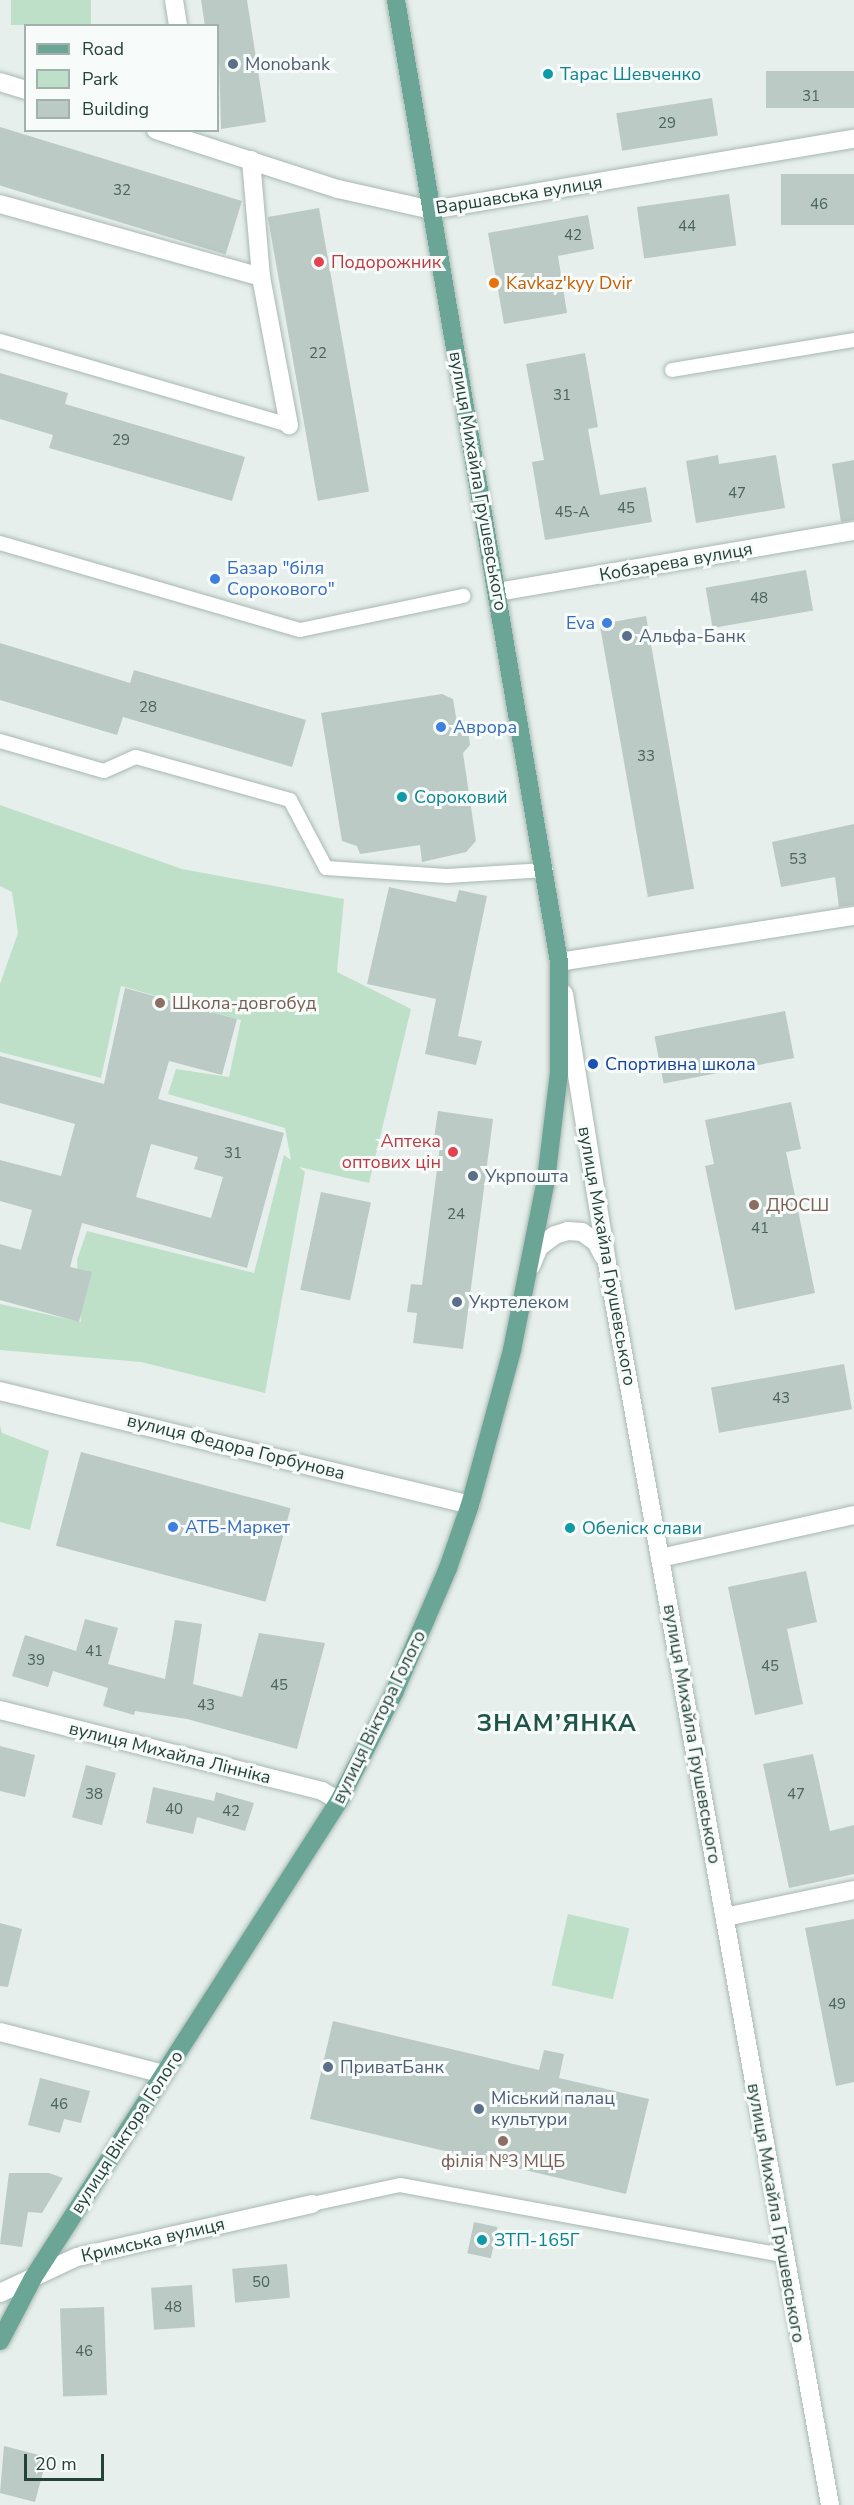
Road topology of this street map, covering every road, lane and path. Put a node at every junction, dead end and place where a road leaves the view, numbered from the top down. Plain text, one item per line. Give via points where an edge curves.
1 (174, 0) edge
2 (396, 0) edge
3 (178, 24) edge
4 (0, 82) edge
5 (24, 89) edge
6 (162, 132) edge
7 (854, 139) edge
8 (251, 160) junction
9 (0, 204) edge
10 (432, 210) junction
11 (261, 277) junction
12 (854, 340) edge
13 (0, 341) edge
14 (672, 370) dead end
15 (289, 425) joint
16 (854, 531) edge
17 (0, 543) edge
18 (497, 592) junction
19 (463, 596) dead end
20 (0, 741) edge
21 (546, 870) junction
22 (854, 916) edge
23 (559, 962) junction
24 (554, 1123) joint
25 (607, 1263) junction
26 (530, 1268) junction
27 (0, 1391) edge
28 (471, 1505) junction
29 (854, 1515) edge
30 (660, 1558) junction
31 (0, 1710) edge
32 (339, 1801) junction
33 (854, 1890) edge
34 (725, 1917) junction
35 (0, 2032) edge
36 (164, 2074) junction
37 (312, 2204) joint
38 (783, 2255) junction
39 (33, 2278) junction
40 (0, 2293) edge
41 (0, 2341) edge
42 (830, 2505) edge

1 - 3 street
2 - 10 main road, вулиця Михайла Грушевського
4 - 5 street
6 - 8 street, Варшавська вулиця
7 - 10 street, Варшавська вулиця
8 - 10 street, Варшавська вулиця via 338,189
8 - 11 street
9 - 11 street
10 - 18 main road, вулиця Михайла Грушевського
11 - 15 street
12 - 14 lane
13 - 15 lane
16 - 18 street, Кобзарева вулиця
17 - 19 lane via 300,630
18 - 21 main road, вулиця Михайла Грушевського
20 - 21 lane via 104,771 136,757 290,800 326,868 447,876
21 - 23 main road, вулиця Михайла Грушевського
22 - 23 street
23 - 24 main road, вулиця Михайла Грушевського
23 - 25 street, вулиця Михайла Грушевського
24 - 26 main road, вулиця Віктора Голого
25 - 26 street via 596,1242 582,1232 568,1231 539,1247
25 - 30 street, вулиця Михайла Грушевського
26 - 28 main road, вулиця Віктора Голого
27 - 28 street, вулиця Федора Горбунова
28 - 32 main road, вулиця Віктора Голого via 420,1634
29 - 30 street
30 - 34 street, вулиця Михайла Грушевського
31 - 32 street, вулиця Михайла Лінніка via 322,1791
32 - 36 main road, вулиця Віктора Голого
33 - 34 street
34 - 38 street, вулиця Михайла Грушевського
35 - 36 street
36 - 39 main road, вулиця Віктора Голого
37 - 38 lane via 400,2185
37 - 39 street, Кримська вулиця via 77,2257
38 - 42 street, вулиця Михайла Грушевського
39 - 40 street, Кримська вулиця
39 - 41 main road, вулиця Віктора Голого

